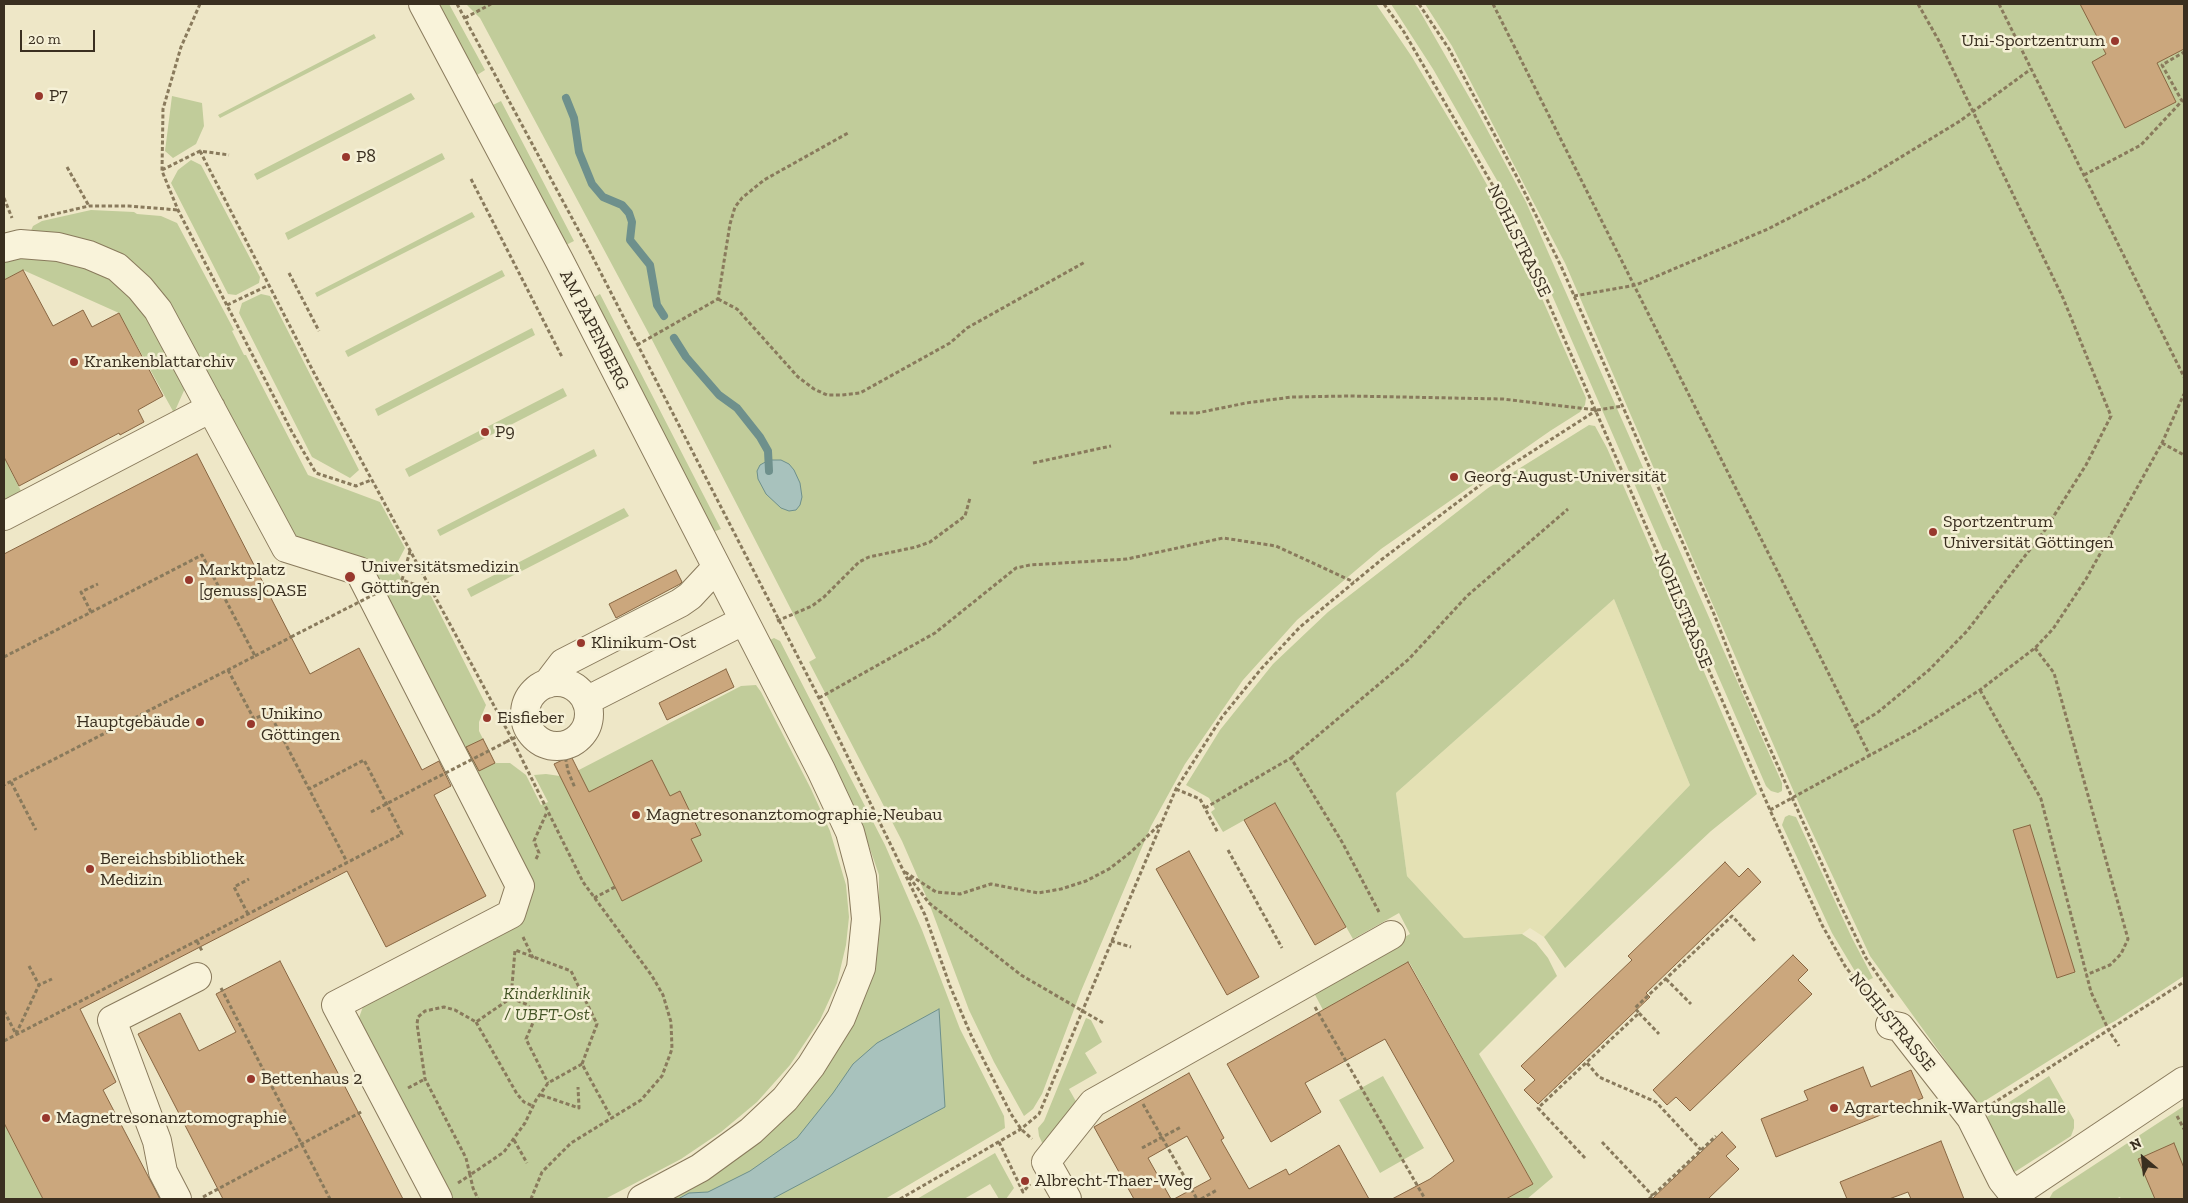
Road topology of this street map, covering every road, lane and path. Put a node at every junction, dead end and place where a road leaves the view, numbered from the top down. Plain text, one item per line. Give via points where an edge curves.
1 (200, 4) edge
2 (423, 4) edge
3 (491, 4) edge
4 (1384, 4) edge
5 (1419, 4) edge
6 (1493, 4) edge
7 (1918, 4) edge
8 (1999, 4) edge
9 (465, 18) dead end
10 (2184, 52) edge
11 (2031, 69) junction
12 (1973, 112) junction
13 (848, 133) dead end
14 (200, 151) junction
15 (229, 155) dead end
16 (67, 167) dead end
17 (162, 171) junction
18 (2084, 175) junction
19 (471, 179) dead end
20 (4, 198) edge
21 (89, 206) junction
22 (178, 210) junction
23 (13, 220) dead end
24 (31, 221) dead end
25 (4, 248) edge
26 (1085, 262) dead end
27 (289, 272) dead end
28 (269, 285) junction
29 (1636, 285) junction
30 (1574, 296) junction
31 (718, 300) junction
32 (227, 305) junction
33 (319, 331) dead end
34 (637, 345) dead end
35 (562, 357) dead end
36 (2184, 377) edge
37 (2184, 394) edge
38 (1623, 406) junction
39 (211, 408) junction
40 (1597, 410) junction
41 (1170, 413) dead end
42 (2162, 443) junction
43 (1111, 446) dead end
44 (2184, 455) edge
45 (1033, 462) dead end
46 (371, 480) junction
47 (970, 498) dead end
48 (1568, 509) dead end
49 (4, 516) edge
50 (410, 550) junction
51 (716, 568) junction
52 (402, 580) junction
53 (1354, 582) junction
54 (98, 584) dead end
55 (431, 590) junction
56 (91, 612) junction
57 (778, 620) dead end
58 (743, 621) junction
59 (2035, 648) junction
60 (254, 656) junction
61 (4, 657) edge
62 (228, 670) junction
63 (547, 684) junction
64 (1980, 690) junction
65 (819, 698) dead end
66 (586, 701) junction
67 (1855, 726) junction
68 (521, 735) junction
69 (563, 745) junction
70 (1870, 756) junction
71 (1291, 758) junction
72 (11, 782) junction
73 (4, 786) edge
74 (575, 788) dead end
75 (309, 789) junction
76 (1176, 789) junction
77 (1793, 798) junction
78 (386, 804) junction
79 (1205, 808) junction
80 (1770, 810) junction
81 (548, 811) junction
82 (371, 812) dead end
83 (1161, 824) junction
84 (36, 830) dead end
85 (1218, 833) dead end
86 (1228, 850) dead end
87 (347, 862) junction
88 (532, 867) dead end
89 (249, 879) dead end
90 (615, 887) dead end
91 (594, 898) junction
92 (248, 914) junction
93 (1391, 935) joint
94 (197, 941) junction
95 (1111, 941) junction
96 (1756, 942) dead end
97 (1131, 947) dead end
98 (1282, 948) dead end
99 (29, 966) dead end
100 (206, 971) junction
101 (2086, 975) junction
102 (1666, 978) junction
103 (52, 979) dead end
104 (2184, 982) edge
105 (39, 985) junction
106 (1303, 985) junction
107 (511, 998) junction
108 (1690, 1004) dead end
109 (4, 1011) edge
110 (1082, 1012) junction
111 (1639, 1013) junction
112 (476, 1022) junction
113 (1105, 1024) dead end
114 (1895, 1026) junction
115 (2109, 1031) junction
116 (1659, 1034) dead end
117 (16, 1035) junction
118 (4, 1041) edge
119 (2119, 1046) dead end
120 (1587, 1063) junction
121 (582, 1064) junction
122 (425, 1079) junction
123 (2184, 1081) edge
124 (1131, 1082) junction
125 (548, 1083) junction
126 (578, 1087) dead end
127 (541, 1095) junction
128 (386, 1099) junction
129 (533, 1106) junction
130 (1971, 1118) junction
131 (612, 1119) junction
132 (1181, 1127) dead end
133 (1716, 1136) dead end
134 (1162, 1137) junction
135 (514, 1140) junction
136 (999, 1142) junction
137 (1602, 1142) dead end
138 (302, 1144) junction
139 (1142, 1148) dead end
140 (1701, 1150) junction
141 (1585, 1158) dead end
142 (527, 1163) dead end
143 (1217, 1190) dead end
144 (1023, 1192) dead end
145 (1653, 1196) junction
146 (2016, 1197) edge
147 (177, 1199) edge
148 (200, 1199) edge
149 (330, 1199) edge
150 (438, 1199) edge
151 (531, 1199) edge
152 (642, 1199) edge
153 (900, 1199) edge
154 (1067, 1199) edge
155 (1197, 1199) edge
156 (1201, 1199) edge
157 (1425, 1199) edge
158 (1649, 1199) edge

1 - 17 path via 181,47 163,110
2 - 51 street, AM PAPENBERG
3 - 9 path
4 - 40 path, NOHLSTRASSE via 1404,32 1512,217
5 - 30 path via 1449,48 1518,179
6 - 29 path
7 - 12 path
8 - 11 path
10 - 18 path via 2162,65 2182,101 2142,145
11 - 12 path
11 - 18 path
12 - 29 path via 1865,179 1768,229
12 - 67 path via 2064,298 2111,416 2086,466 2045,530 1968,631 1930,670 1877,713
13 - 31 path via 764,180 742,198 735,207 730,224
14 - 15 path
14 - 17 path
14 - 28 path
16 - 21 path
17 - 22 path
18 - 36 path
19 - 35 path
20 - 23 path
21 - 22 path
21 - 24 path
22 - 32 path
25 - 39 street via 20,244 58,246 117,267 158,310
26 - 31 path via 967,328 950,343 878,383 860,392 842,395 826,394 798,377 736,309
27 - 33 path
28 - 32 path
28 - 46 path
29 - 30 path
29 - 67 path
30 - 38 path
31 - 34 path
32 - 46 path via 316,474 356,486
37 - 42 path
38 - 40 path
38 - 77 path
39 - 49 street
39 - 128 street via 286,548 359,571 520,886 511,914 336,1006
40 - 41 path via 1503,399 1350,396 1292,397 1197,413
40 - 53 path via 1483,483
40 - 80 path, NOHLSTRASSE
42 - 44 path
42 - 59 path via 2086,578 2053,629
43 - 45 path
46 - 50 path
47 - 57 path via 965,516 930,542 869,556 858,562 812,606
48 - 71 path via 1466,596 1409,659
50 - 52 path
50 - 55 path
51 - 58 street, AM PAPENBERG
51 - 63 street via 680,603 563,663
52 - 55 path
52 - 60 path, bridge
53 - 65 path via 1276,546 1223,538 1127,560 1016,568 935,633
53 - 76 path via 1300,627 1261,669 1222,717
54 - 56 path via 81,592
55 - 68 path
56 - 60 path via 202,554
56 - 61 path
58 - 66 street
58 - 152 street, AM PAPENBERG via 850,832 862,877 866,919 861,968 841,1018 811,1066 785,1099 751,1131 700,1168
59 - 64 path
59 - 101 path via 2054,673 2128,939 2121,954 2110,965
60 - 62 path
62 - 72 path
62 - 75 path via 254,719 269,712
63 - 66 street via 571,685 583,694
63 - 68 street via 534,692 527,704
64 - 70 path
64 - 101 path via 2041,799
66 - 69 street via 589,713 586,727 576,739
67 - 70 path
68 - 69 street
68 - 78 path, bridge
68 - 81 path
69 - 74 path
70 - 77 path
71 - 79 path
71 - 93 path via 1342,842
72 - 73 path
72 - 84 path
75 - 78 path via 364,760
75 - 87 path
76 - 79 path via 1200,798
76 - 83 path
77 - 80 path
77 - 114 path via 1866,958 1895,1000
78 - 82 path
78 - 87 path via 402,834
79 - 85 path
80 - 114 path, NOHLSTRASSE via 1822,925 1841,958
81 - 88 path via 534,841 539,853
81 - 91 path
83 - 95 path
83 - 110 path via 1109,869 1060,889 1038,893 991,884 960,894 936,892 905,872 929,903 1021,975
86 - 98 path
87 - 92 path
89 - 92 path via 234,887
90 - 91 path
91 - 131 path via 652,976 663,995 671,1022 672,1049 662,1076 641,1100
92 - 94 path
93 - 106 street
94 - 100 path
94 - 117 path
95 - 97 path
95 - 110 path
96 - 102 path via 1732,916
99 - 105 path
100 - 138 path
100 - 147 street via 112,1020 156,1141 163,1172
101 - 115 path
102 - 108 path
102 - 111 path via 1635,1008
103 - 105 path
104 - 115 path
105 - 117 path
106 - 124 street
106 - 157 path
107 - 112 path
107 - 121 path via 515,950 571,972 597,1024
107 - 125 path via 528,1005 535,1018 526,1039
109 - 117 path
110 - 113 path
110 - 136 path via 1043,1107 1033,1120
111 - 116 path
111 - 120 path
112 - 122 path via 455,1010 444,1008 425,1011 418,1017
112 - 129 path via 517,1094
114 - 130 street, NOHLSTRASSE
115 - 119 path
115 - 130 path
117 - 118 path
120 - 140 path via 1599,1077 1656,1102
120 - 141 path via 1538,1108
121 - 125 path
121 - 131 path
122 - 128 path
122 - 135 path via 466,1158 470,1176 504,1152
123 - 146 street
124 - 134 path
124 - 154 street via 1093,1103 1046,1162
125 - 127 path
126 - 127 path via 579,1108
127 - 129 path
128 - 138 path
128 - 150 street
129 - 135 path
130 - 146 street, NOHLSTRASSE via 2002,1180
131 - 151 path via 570,1143 542,1172
132 - 134 path
133 - 140 path
134 - 139 path
134 - 155 path
135 - 142 path
136 - 144 path
136 - 153 path
137 - 145 path
138 - 148 path
138 - 149 path
140 - 145 path
143 - 156 path
145 - 158 path

